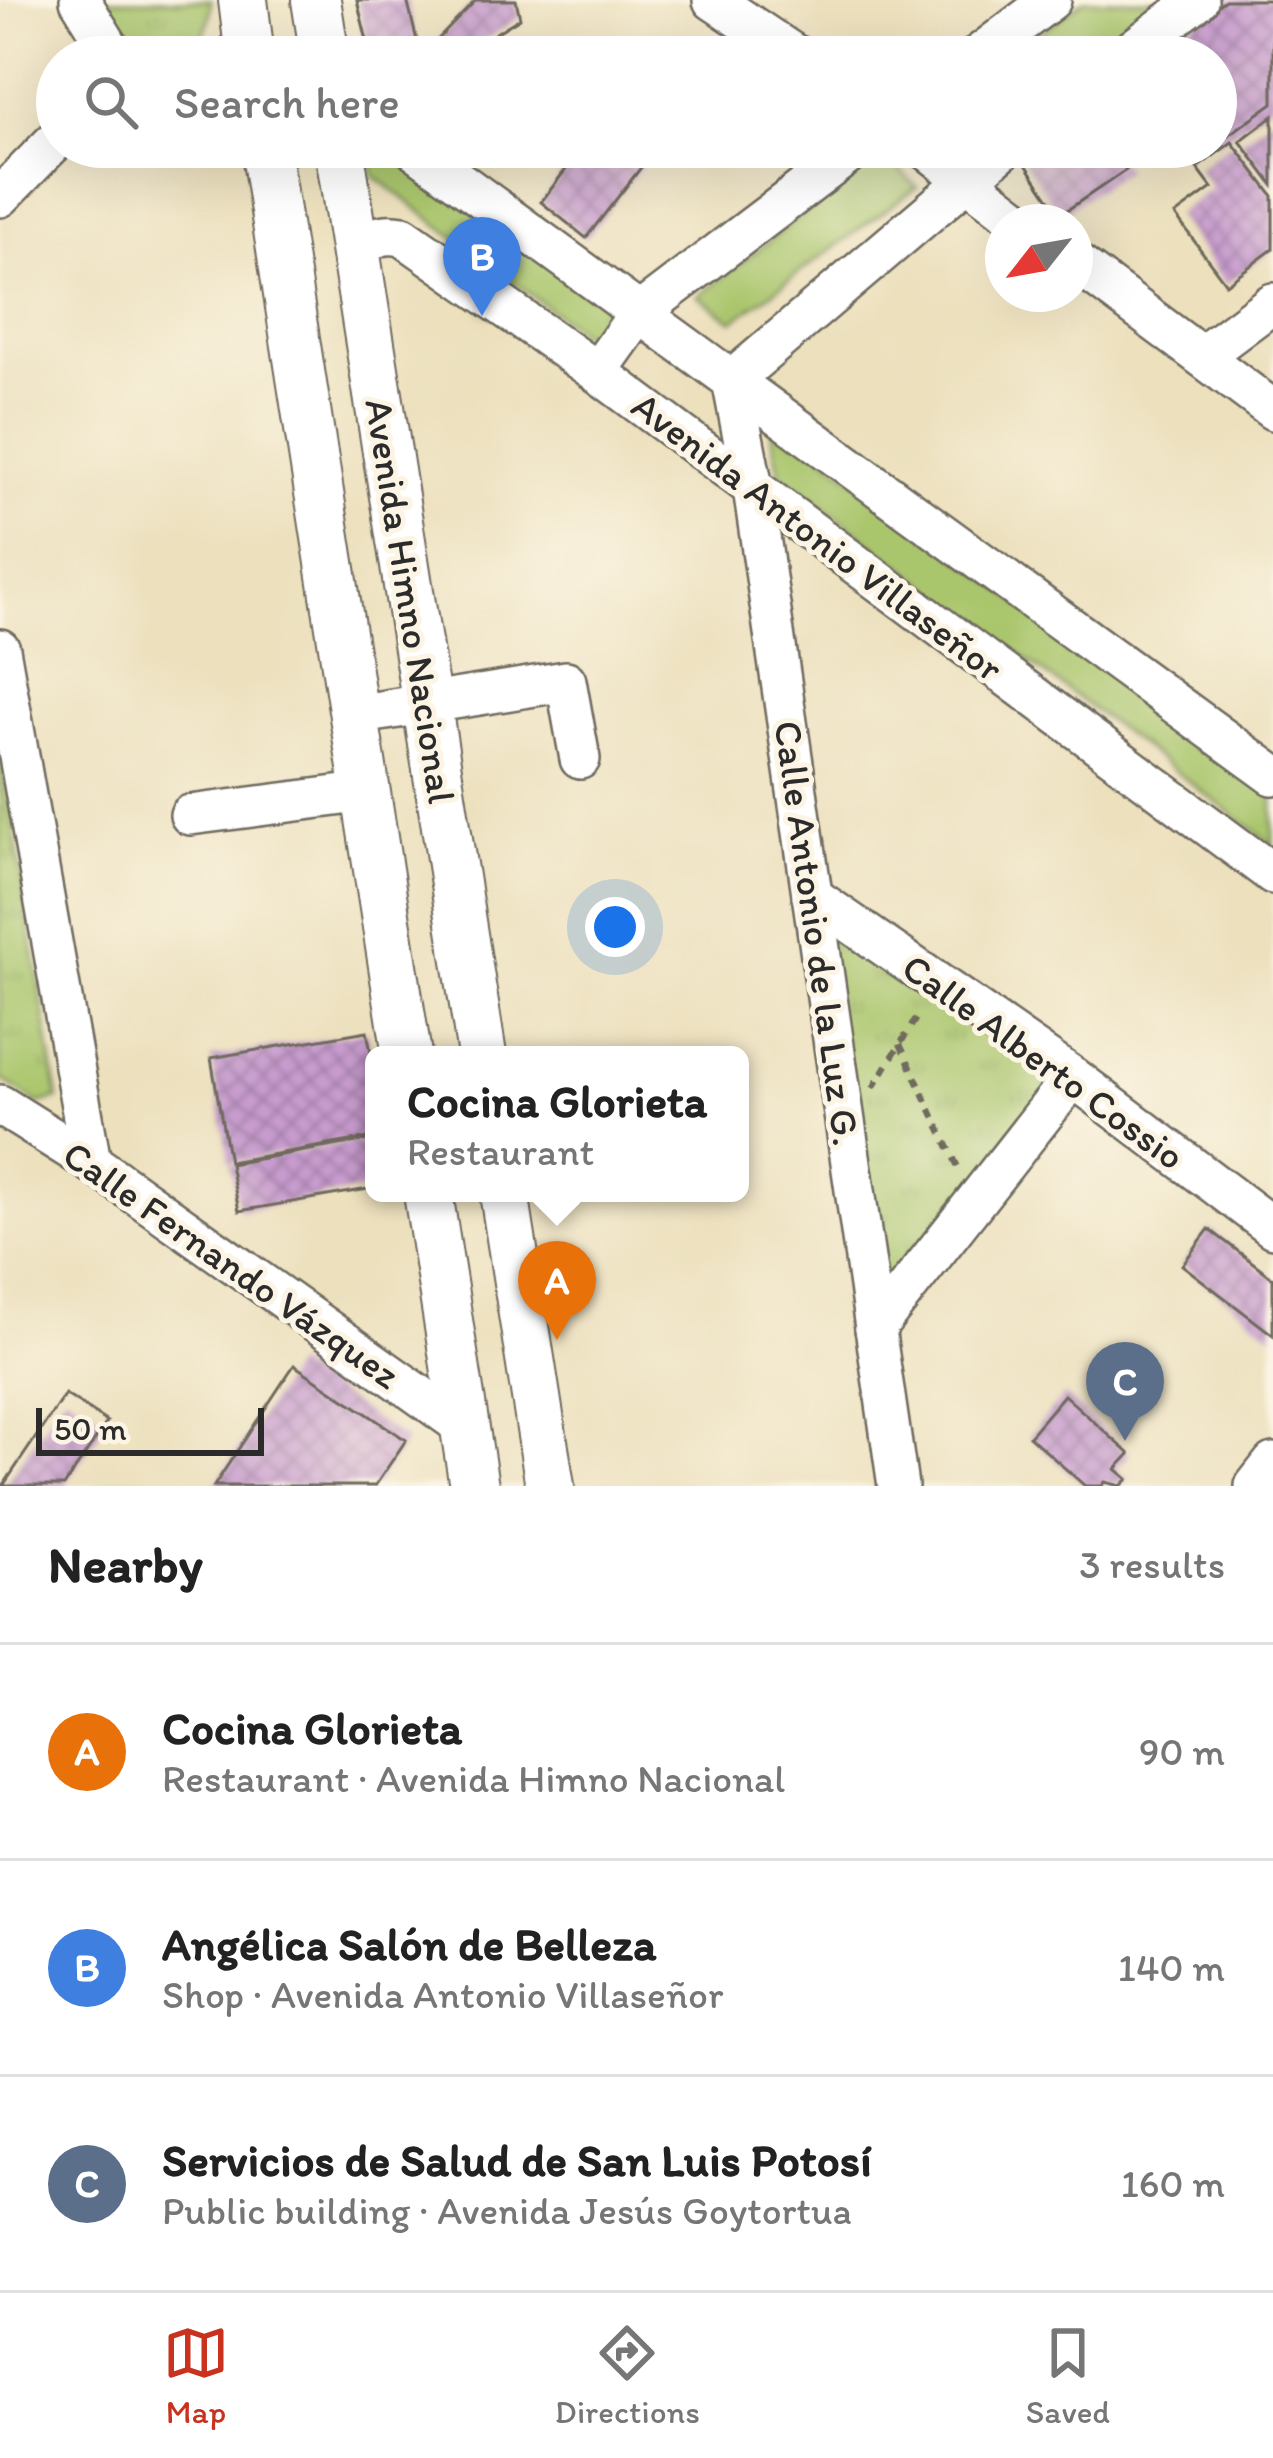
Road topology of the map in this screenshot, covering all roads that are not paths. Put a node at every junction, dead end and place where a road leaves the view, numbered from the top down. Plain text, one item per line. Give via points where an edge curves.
1 (80, 0) edge
2 (243, 0) edge
3 (316, 0) edge
4 (713, 0) edge
5 (1051, 0) edge
6 (1198, 0) edge
7 (102, 36) edge
8 (247, 36) edge
9 (322, 36) edge
10 (767, 36) edge
11 (1004, 36) edge
12 (1151, 36) edge
13 (36, 161) edge
14 (268, 168) edge
15 (343, 168) edge
16 (441, 168) edge
17 (830, 168) edge
18 (950, 168) edge
19 (978, 168) edge
20 (964, 179) junction
21 (0, 196) edge
22 (997, 204) edge
23 (357, 254) junction
24 (1093, 275) edge
25 (1273, 302) edge
26 (639, 313) junction
27 (1202, 356) junction
28 (598, 372) junction
29 (732, 380) junction
30 (1273, 410) edge
31 (753, 488) junction
32 (0, 649) edge
33 (427, 704) junction
34 (355, 715) junction
35 (580, 759) dead end
36 (1273, 775) edge
37 (367, 792) junction
38 (190, 815) dead end
39 (1273, 874) edge
40 (812, 896) junction
41 (406, 1046) edge
42 (481, 1046) edge
43 (1073, 1077) junction
44 (0, 1105) edge
45 (91, 1162) junction
46 (429, 1202) edge
47 (505, 1202) edge
48 (1273, 1228) edge
49 (875, 1329) junction
50 (463, 1426) junction
51 (1273, 1463) edge
52 (474, 1486) edge
53 (550, 1486) edge
54 (898, 1486) edge
55 (1255, 1486) edge

1 - 7 street
2 - 8 main road
3 - 9 main road
4 - 10 street
5 - 11 street
6 - 12 street
13 - 21 street
14 - 34 main road, Avenida Himno Nacional
15 - 23 main road, Avenida Himno Nacional
16 - 26 street, Avenida Antonio Villaseñor
17 - 26 street
18 - 20 street
19 - 20 street
20 - 22 street
20 - 29 street
23 - 28 street, Avenida Antonio Villaseñor via 371,238 404,236
23 - 33 main road, Avenida Himno Nacional
24 - 27 street
25 - 27 street
26 - 28 street
26 - 29 street, Avenida Antonio Villaseñor
27 - 30 street
28 - 31 street, Avenida Antonio Villaseñor
29 - 31 street, Calle Antonio de la Luz G.
29 - 36 street, Avenida Antonio Villaseñor
31 - 39 street, Avenida Antonio Villaseñor
31 - 40 street, Calle Antonio de la Luz G.
32 - 45 street
33 - 34 street
33 - 35 street via 566,681
33 - 42 main road, Avenida Himno Nacional
34 - 37 main road, Avenida Himno Nacional
37 - 38 street
37 - 41 main road, Avenida Himno Nacional
40 - 43 street, Calle Alberto Cossio
40 - 49 street, Calle Antonio de la Luz G.
43 - 48 street, Calle Alberto Cossio
43 - 49 street
44 - 45 street, Calle Fernando Vázquez
45 - 50 street, Calle Fernando Vázquez
46 - 50 main road
47 - 53 main road
49 - 54 street, Calle Antonio de la Luz G.
50 - 52 main road
51 - 55 street

